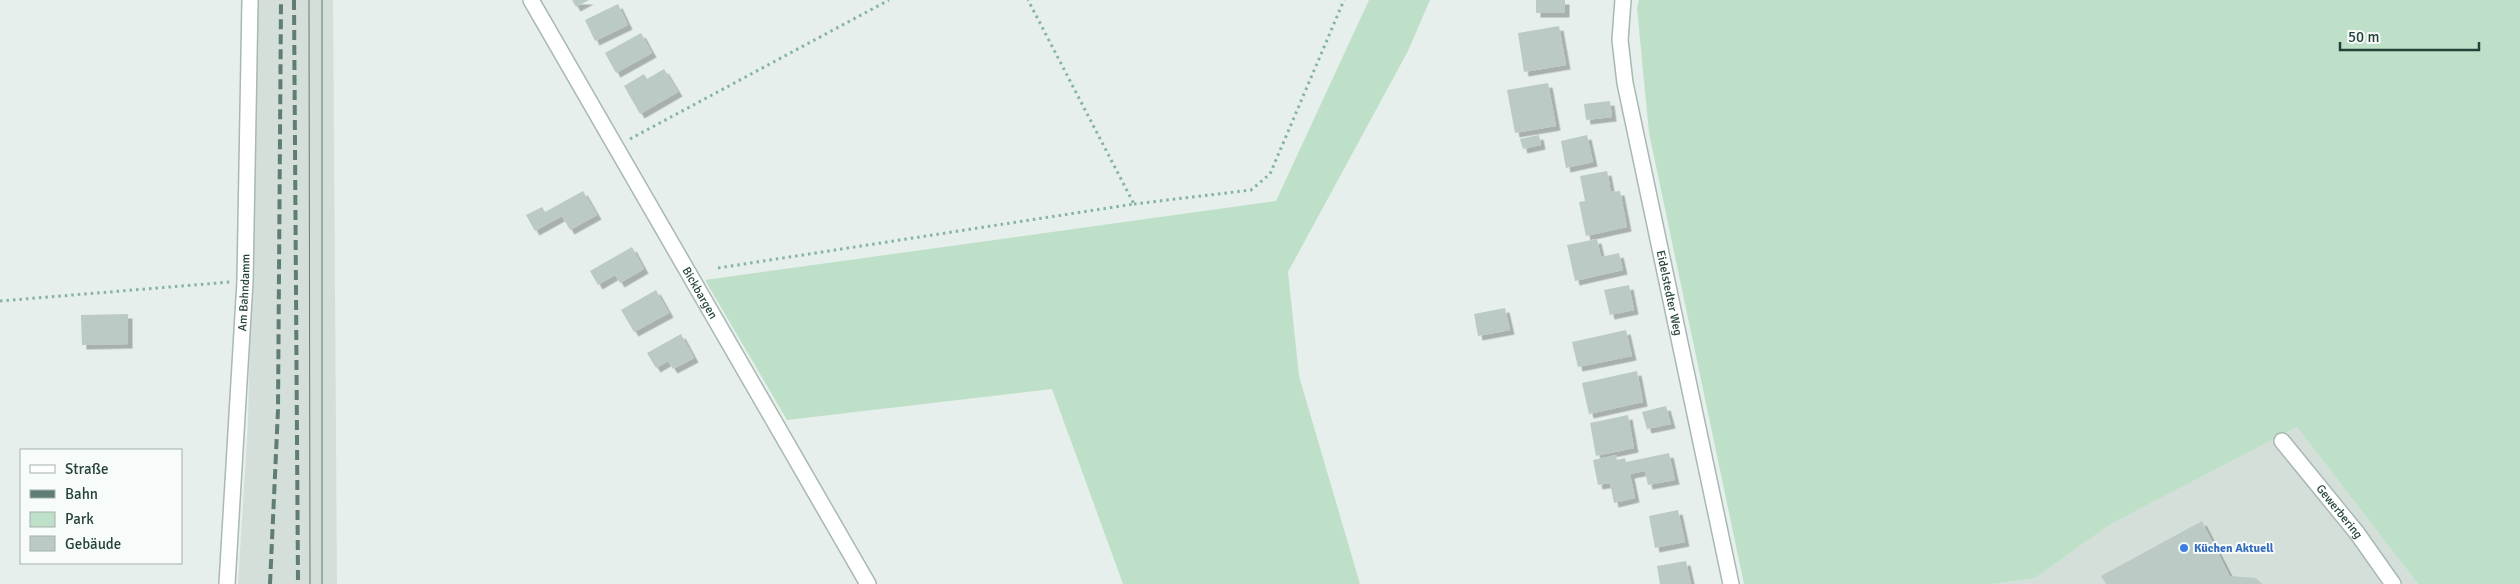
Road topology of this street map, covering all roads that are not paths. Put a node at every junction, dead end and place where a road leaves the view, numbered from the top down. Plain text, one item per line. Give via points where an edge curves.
1 (250, 0) edge
2 (531, 0) edge
3 (1623, 0) edge
4 (2282, 441) dead end
5 (227, 584) edge
6 (868, 584) edge
7 (1731, 584) edge
8 (2393, 584) edge

1 - 5 street, Am Bahndamm via 245,281
2 - 6 street, Bickbargen
3 - 7 street, Eidelstedter Weg via 1620,40 1625,83
4 - 8 street, Gewerbering via 2357,533

